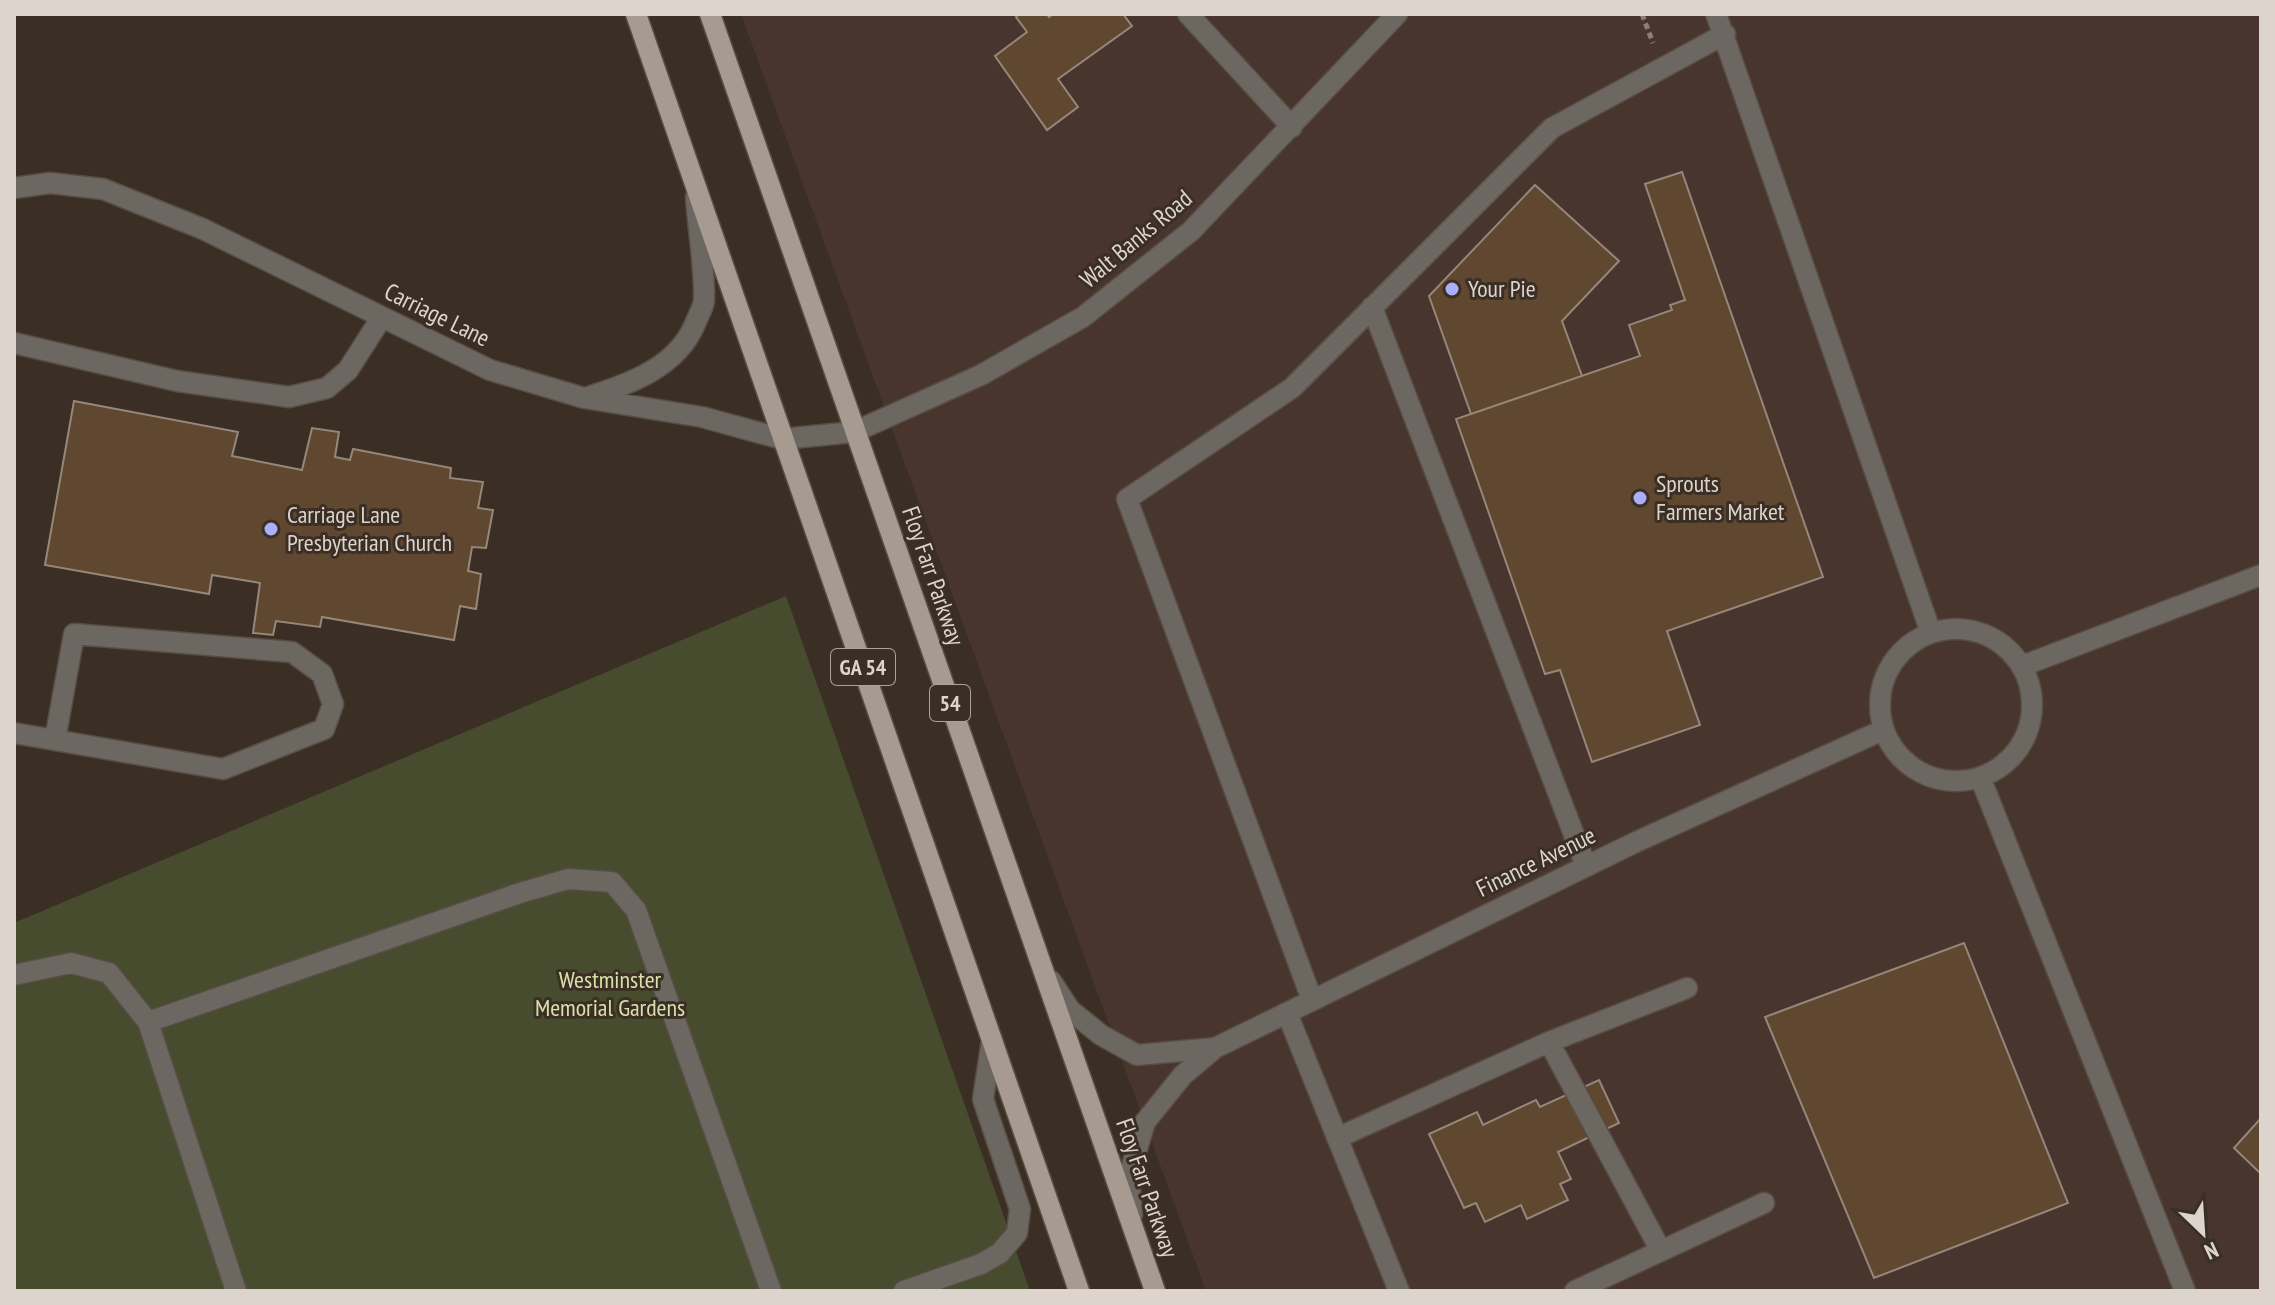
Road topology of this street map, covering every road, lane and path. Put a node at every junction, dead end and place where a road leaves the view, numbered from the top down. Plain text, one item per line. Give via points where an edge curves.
1 (636, 14) edge
2 (710, 14) edge
3 (1188, 14) edge
4 (1397, 14) edge
5 (1716, 14) edge
6 (1725, 34) junction
7 (1292, 127) junction
8 (695, 185) junction
9 (14, 188) edge
10 (1372, 307) junction
11 (382, 317) junction
12 (14, 343) edge
13 (584, 398) junction
14 (854, 432) junction
15 (782, 439) junction
16 (2261, 575) edge
17 (1931, 633) junction
18 (2022, 666) junction
19 (1883, 730) junction
20 (14, 733) edge
21 (55, 740) junction
22 (1980, 777) junction
23 (1586, 866) junction
24 (1046, 974) junction
25 (14, 975) edge
26 (1687, 988) dead end
27 (1312, 1000) junction
28 (1287, 1013) junction
29 (148, 1022) junction
30 (992, 1040) junction
31 (1549, 1042) junction
32 (1215, 1048) junction
33 (1337, 1138) junction
34 (1764, 1203) dead end
35 (1133, 1231) junction
36 (1661, 1251) junction
37 (236, 1291) edge
38 (771, 1291) edge
39 (904, 1291) edge
40 (1079, 1291) edge
41 (1155, 1291) edge
42 (1399, 1291) edge
43 (1575, 1291) edge
44 (2185, 1291) edge

1 - 8 main road, GA 54
2 - 14 main road, Floy Farr Parkway
3 - 7 street
4 - 7 street, Walt Banks Road
5 - 6 street
6 - 10 street via 1552,128
6 - 17 street
7 - 14 street, Walt Banks Road via 1191,231 1083,317 981,375
8 - 13 street via 704,304 693,329 680,349 653,371
8 - 15 main road, GA 54
9 - 11 street, Carriage Lane via 50,183 103,189 203,229
10 - 23 street
10 - 27 street via 1292,388 1127,499
11 - 12 street via 348,370 327,388 289,397 177,381
11 - 13 street, Carriage Lane via 490,370
13 - 15 street, Carriage Lane via 702,417
14 - 15 street, Carriage Lane
14 - 24 main road, Floy Farr Parkway / 54
15 - 30 main road, GA 54
16 - 18 street
17 - 18 street via 1975,631 2002,644
17 - 19 street via 1905,647 1887,671 1879,700
18 - 22 street via 2032,710 2024,739 2006,762
19 - 22 street via 1898,755 1922,773 1950,781
19 - 23 street, Finance Avenue
20 - 21 street
21 - 21 street via 223,769 324,729 333,704 322,674 292,652 74,634
22 - 44 street
23 - 27 street, Finance Avenue
24 - 32 street, Finance Avenue via 1070,1010 1137,1055
24 - 35 main road, Floy Farr Parkway
25 - 29 street via 71,963 109,973
26 - 31 street
27 - 28 street, Finance Avenue
28 - 32 street, Finance Avenue
28 - 33 street
29 - 37 street
29 - 38 street via 520,893 568,879 612,882 636,910
30 - 39 street via 983,1099 1020,1209 1017,1233 1000,1253 981,1264
30 - 40 main road, GA 54
31 - 33 street
31 - 36 street
32 - 35 street, Finance Avenue via 1183,1075 1145,1122 1129,1176
33 - 42 street
34 - 36 street
35 - 41 main road, Floy Farr Parkway
36 - 43 street

